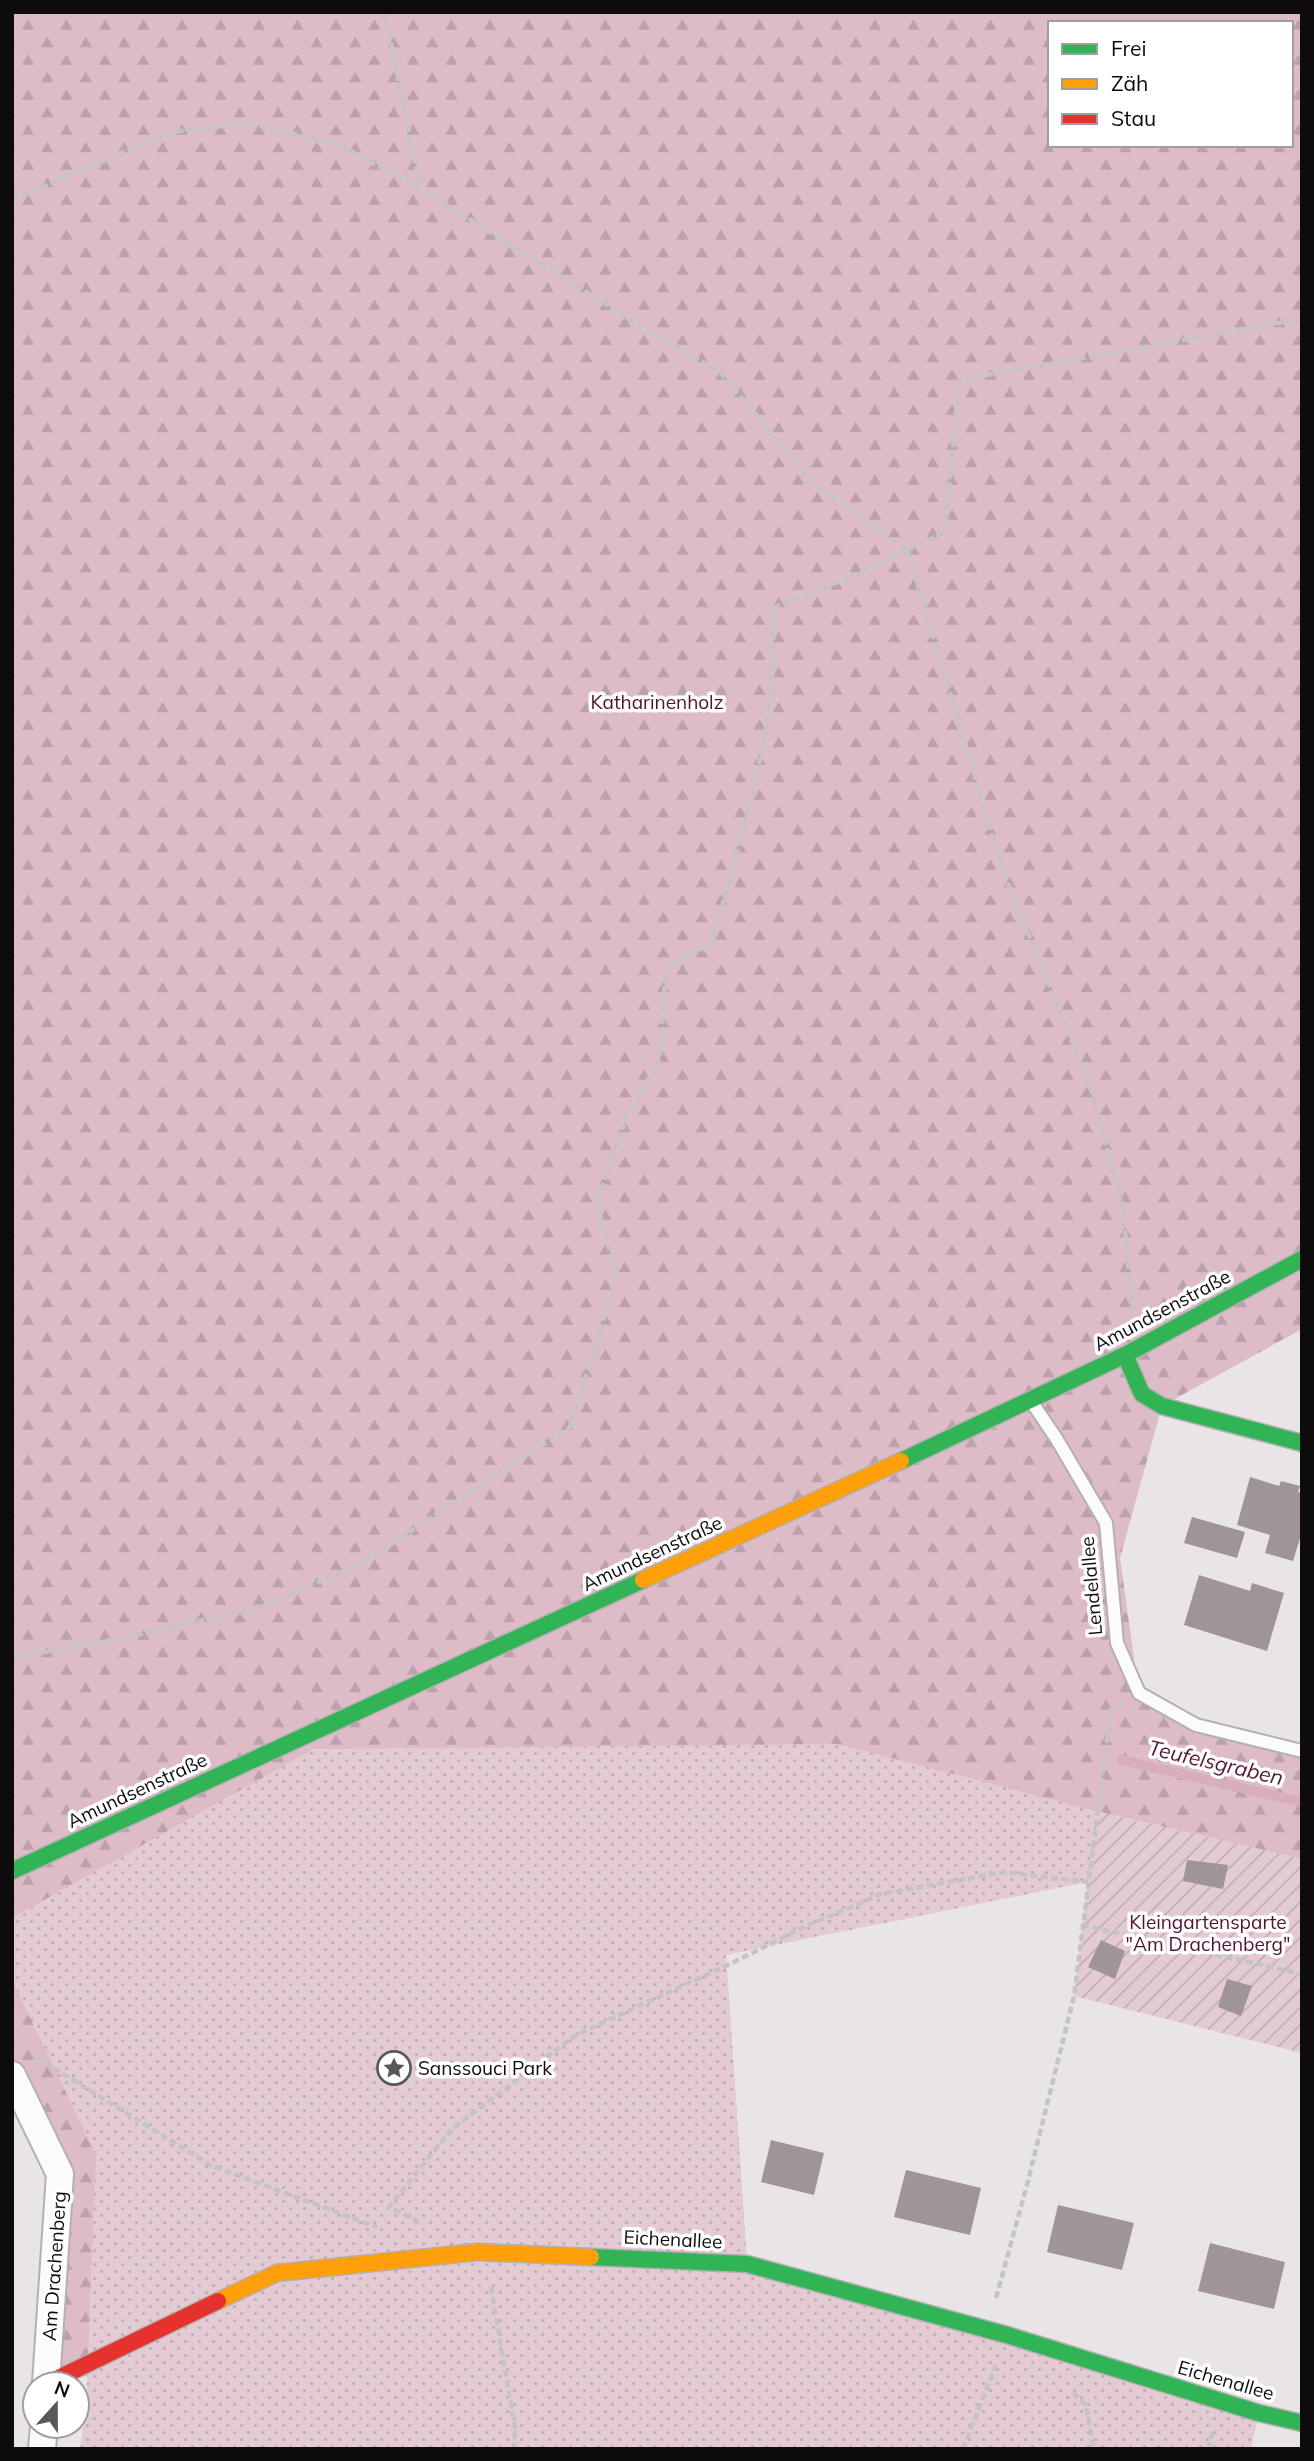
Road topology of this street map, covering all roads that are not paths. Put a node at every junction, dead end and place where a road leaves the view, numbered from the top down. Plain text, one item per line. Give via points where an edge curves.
1 (1302, 1259) edge
2 (1125, 1355) junction
3 (1031, 1401) junction
4 (1302, 1443) edge
5 (1302, 1751) edge
6 (12, 1871) edge
7 (12, 2075) edge
8 (47, 2370) edge
9 (75, 2370) edge
10 (1302, 2423) edge

1 - 2 street, Amundsenstraße
2 - 3 street, Amundsenstraße
2 - 4 street via 1142,1394 1162,1406
3 - 5 lane, Lendelallee via 1106,1523 1117,1643 1139,1693 1196,1724
3 - 6 street, Amundsenstraße
7 - 8 street, Am Drachenberg via 60,2174
9 - 10 street, Eichenallee via 277,2273 477,2252 747,2264 989,2329

